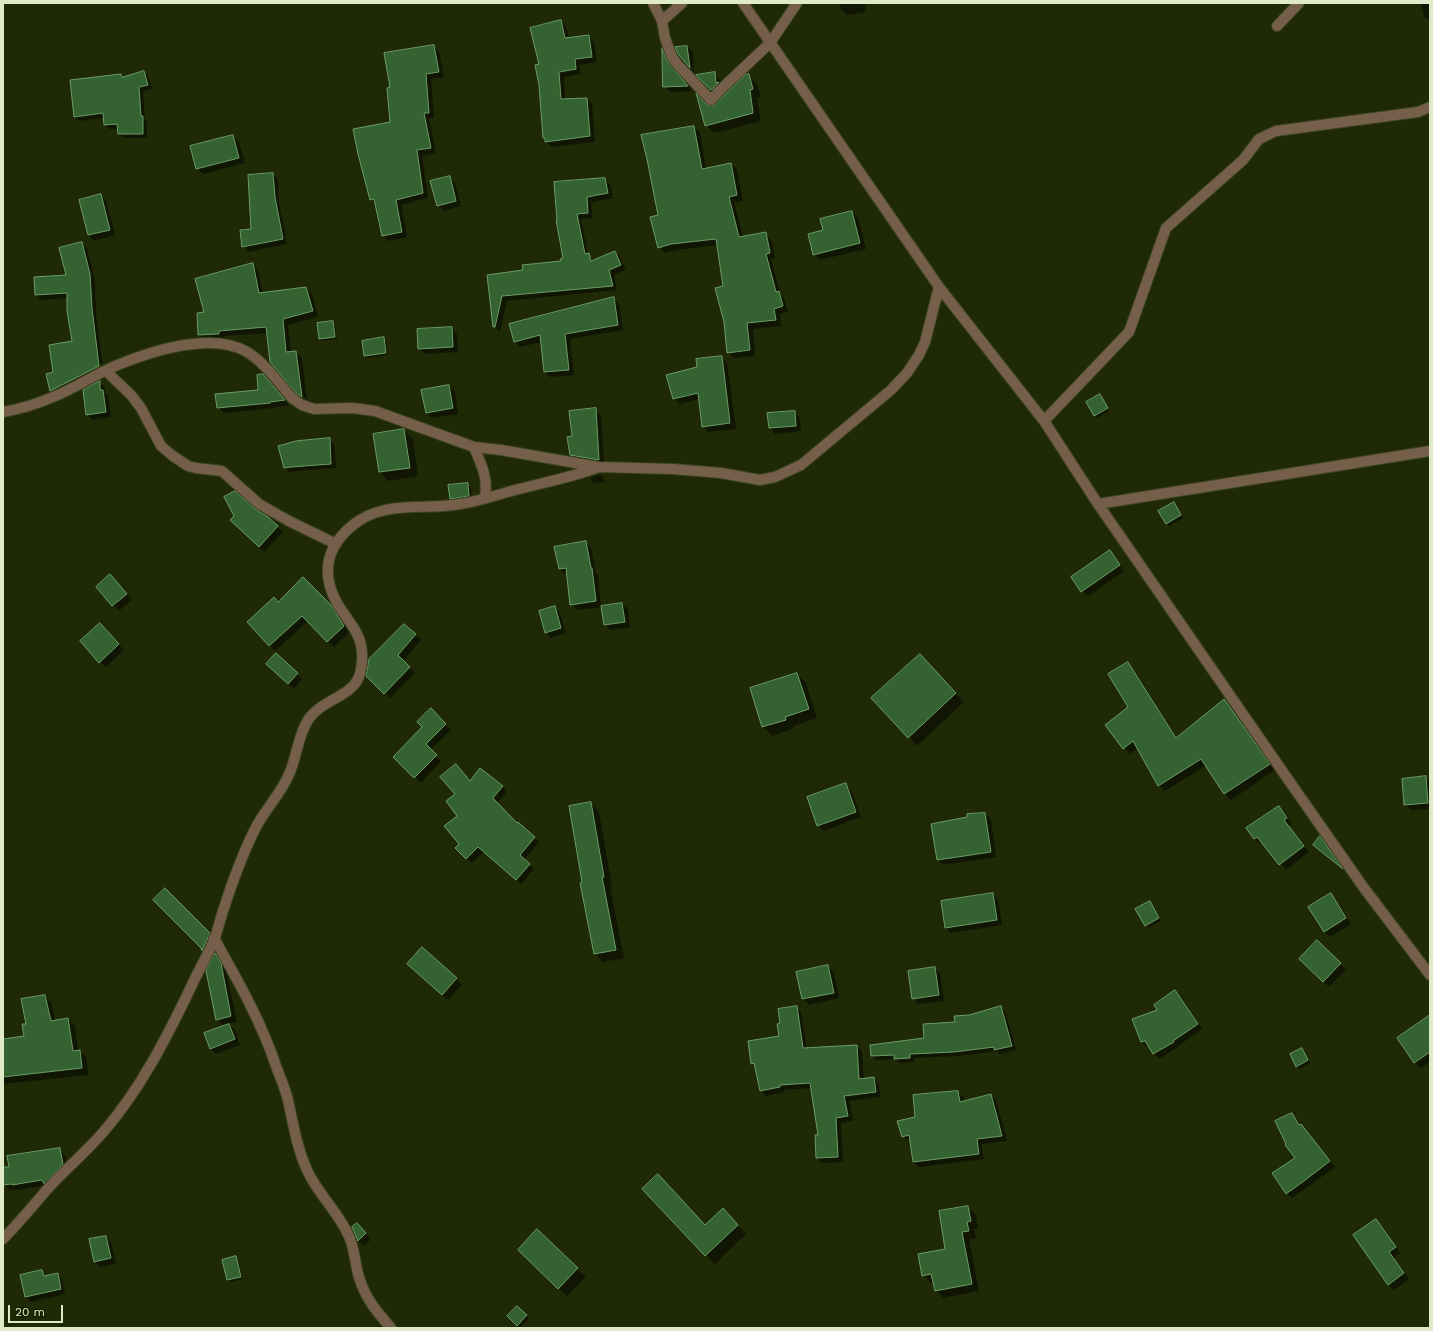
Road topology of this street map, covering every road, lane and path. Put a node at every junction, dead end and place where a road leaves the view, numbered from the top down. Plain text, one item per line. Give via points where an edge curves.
1 (653, 3) edge
2 (682, 3) edge
3 (743, 3) edge
4 (797, 3) edge
5 (1299, 3) edge
6 (662, 21) junction
7 (1277, 26) dead end
8 (770, 43) junction
9 (1430, 107) edge
10 (939, 287) junction
11 (106, 371) junction
12 (3, 412) edge
13 (1044, 421) junction
14 (474, 447) junction
15 (1430, 451) edge
16 (599, 467) junction
17 (485, 498) junction
18 (1098, 504) junction
19 (336, 544) junction
20 (214, 938) junction
21 (1430, 975) edge
22 (3, 1239) edge
23 (391, 1328) edge

1 - 6 street
2 - 6 street
3 - 8 street
4 - 8 street
5 - 7 street
6 - 8 street via 665,38 677,64 711,100
8 - 10 street
9 - 13 street via 1418,112 1276,131 1259,140 1243,160 1166,228 1129,332
10 - 13 street
10 - 16 street via 925,342 907,373 891,390 801,465 775,477 760,480 721,473
11 - 12 street via 54,397
11 - 14 street via 140,356 184,345 220,343 237,347 258,359 292,398 302,405 314,409 352,408 375,411
11 - 19 street via 131,395 162,446 172,456 188,466 222,471 259,504
13 - 18 street
14 - 16 street
14 - 17 street via 485,476
15 - 18 street
16 - 17 street via 575,476
17 - 19 street via 442,507 407,507 379,511 356,523
18 - 21 street via 1359,881
19 - 20 street via 328,563 328,578 337,602 361,642 360,674 354,686 323,705 309,718 298,744 291,772 256,827 239,865
20 - 22 street via 176,1018 124,1106 105,1131 52,1184
20 - 23 street via 249,1002 276,1063 307,1170 336,1212 350,1240 365,1293

